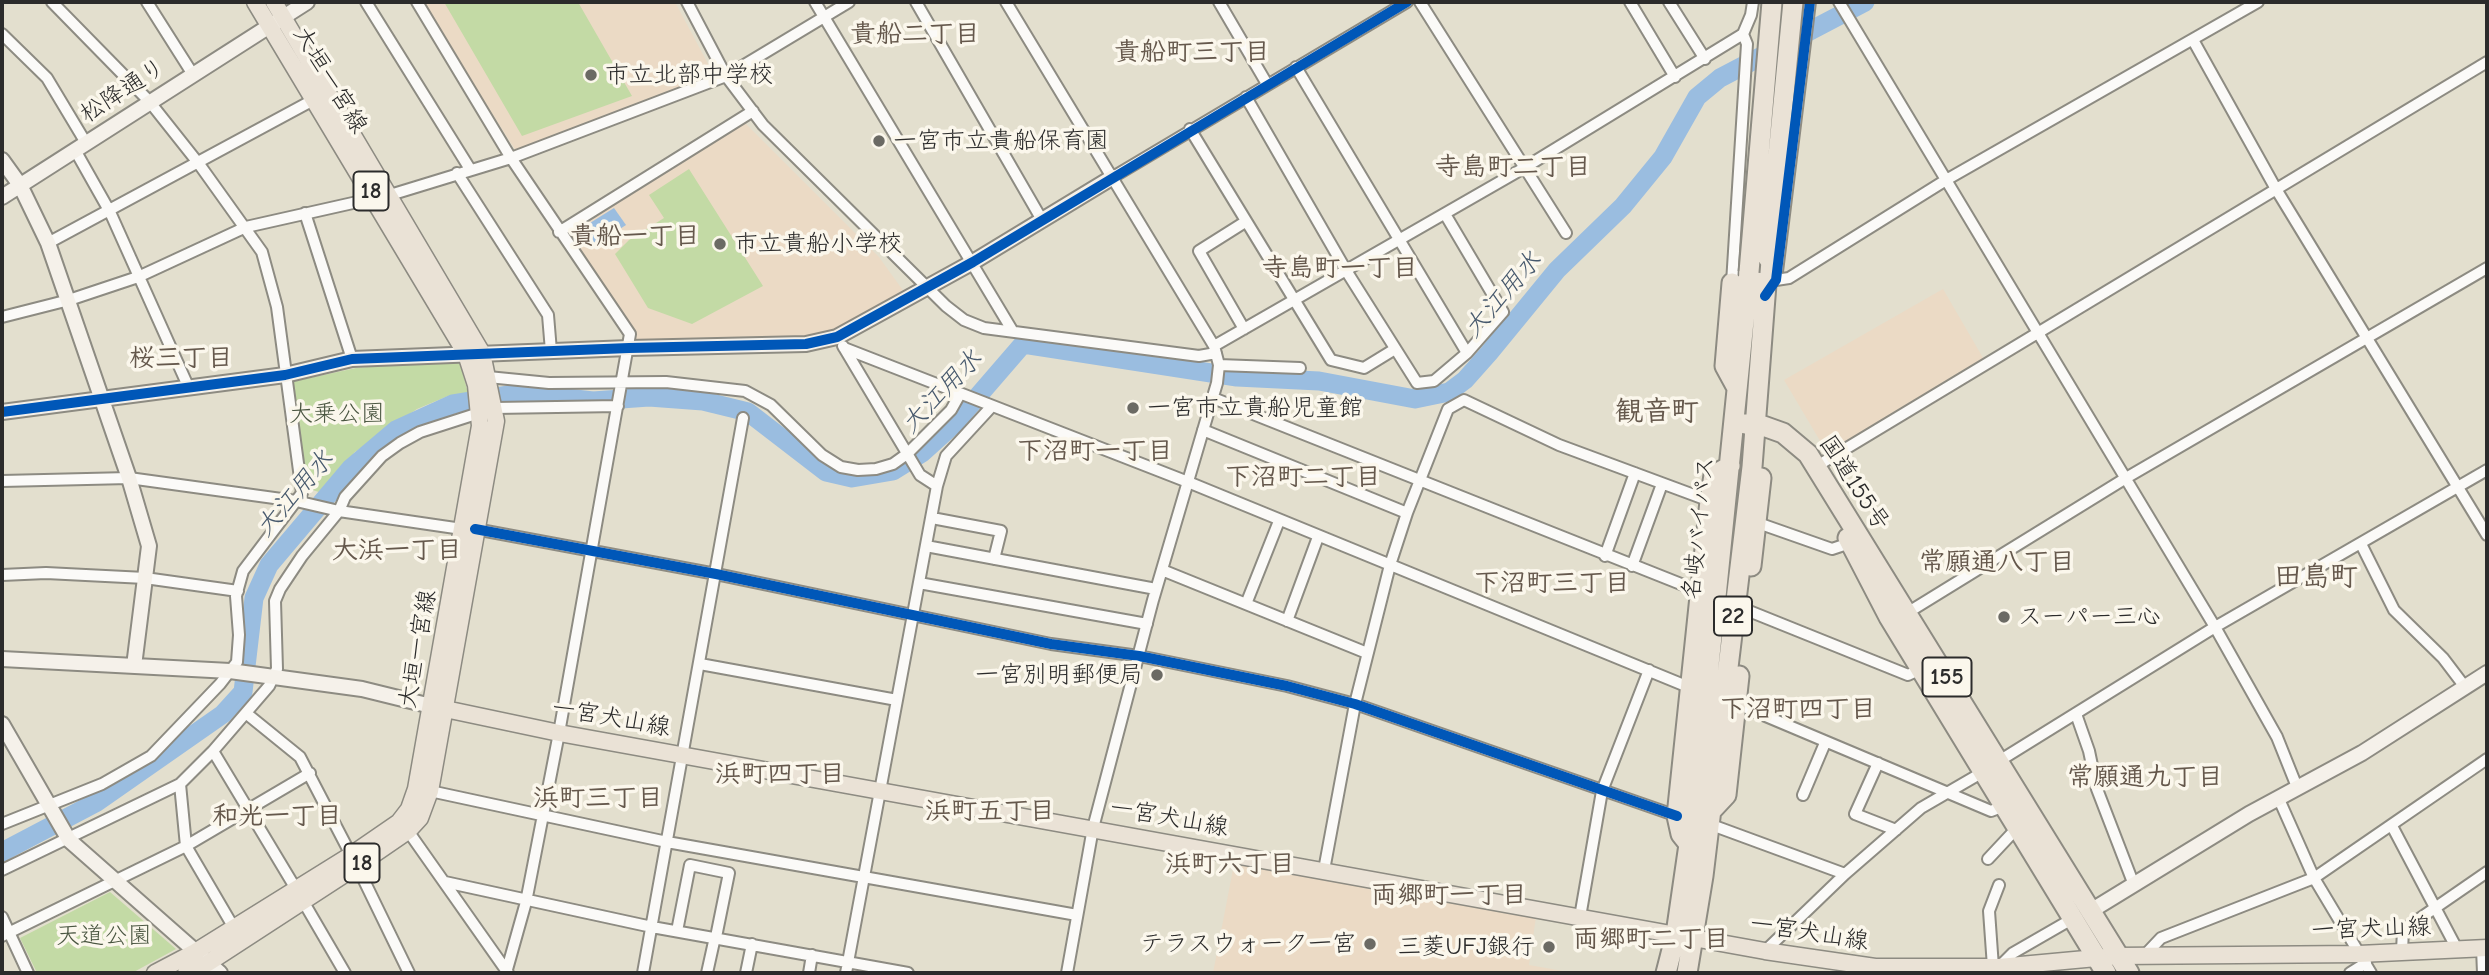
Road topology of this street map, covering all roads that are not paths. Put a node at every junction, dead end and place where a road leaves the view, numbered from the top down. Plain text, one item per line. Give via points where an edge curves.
1 (52, 2) edge
2 (147, 2) edge
3 (255, 2) edge
4 (274, 2) edge
5 (307, 2) edge
6 (366, 2) edge
7 (417, 2) edge
8 (687, 2) edge
9 (815, 2) edge
10 (849, 2) edge
11 (916, 2) edge
12 (1006, 2) edge
13 (1219, 2) edge
14 (1407, 2) edge
15 (1420, 2) edge
16 (1630, 2) edge
17 (1669, 2) edge
18 (1753, 2) edge
19 (1772, 2) edge
20 (1784, 2) edge
21 (1793, 2) edge
22 (1810, 2) edge
23 (2258, 2) edge
24 (1840, 4) edge
25 (1751, 15) junction
26 (824, 17) junction
27 (277, 20) junction
28 (2, 34) edge
29 (1743, 34) junction
30 (2193, 40) junction
31 (1805, 55) junction
32 (1705, 59) junction
33 (2487, 62) edge
34 (1296, 67) junction
35 (192, 73) junction
36 (726, 76) junction
37 (1675, 77) junction
38 (1744, 78) junction
39 (1267, 84) junction
40 (1246, 97) junction
41 (315, 99) junction
42 (149, 101) junction
43 (752, 111) junction
44 (1191, 129) junction
45 (80, 146) junction
46 (511, 158) junction
47 (2, 160) edge
48 (199, 164) junction
49 (1524, 168) junction
50 (470, 169) junction
51 (457, 173) junction
52 (1113, 177) junction
53 (1946, 180) junction
54 (20, 185) junction
55 (2276, 189) junction
56 (2, 197) edge
57 (382, 197) junction
58 (110, 212) junction
59 (305, 213) junction
60 (1445, 214) junction
61 (1042, 220) junction
62 (1245, 222) junction
63 (246, 227) junction
64 (559, 232) junction
65 (1566, 233) dead end
66 (1398, 241) junction
67 (48, 243) junction
68 (972, 262) junction
69 (2487, 268) edge
70 (1347, 272) junction
71 (138, 277) junction
72 (1732, 283) joint
73 (927, 286) junction
74 (1771, 288) junction
75 (69, 300) junction
76 (1293, 301) junction
77 (2, 317) edge
78 (1244, 329) junction
79 (1012, 330) junction
80 (2036, 332) junction
81 (2369, 339) junction
82 (841, 343) junction
83 (629, 348) junction
84 (1215, 349) junction
85 (1395, 349) junction
86 (551, 351) junction
87 (1467, 353) junction
88 (474, 354) junction
89 (352, 359) junction
90 (1218, 367) junction
91 (1300, 368) dead end
92 (285, 375) junction
93 (484, 381) junction
94 (622, 383) junction
95 (188, 386) junction
96 (1737, 388) junction
97 (962, 394) junction
98 (1213, 398) junction
99 (102, 399) junction
100 (618, 404) junction
101 (988, 404) junction
102 (487, 408) junction
103 (2, 412) edge
104 (743, 418) dead end
105 (1734, 424) junction
106 (1755, 427) junction
107 (1203, 430) junction
108 (908, 455) junction
109 (1730, 466) junction
110 (1817, 466) junction
111 (1752, 467) junction
112 (2487, 470) edge
113 (1634, 473) junction
114 (129, 478) junction
115 (2126, 478) junction
116 (2, 481) edge
117 (1421, 481) junction
118 (1188, 482) junction
119 (1662, 484) junction
120 (937, 486) junction
121 (2458, 487) junction
122 (1710, 501) junction
123 (301, 502) junction
124 (339, 511) junction
125 (1406, 513) junction
126 (932, 518) junction
127 (1279, 521) junction
128 (1758, 523) junction
129 (469, 529) junction
130 (2487, 535) edge
131 (1318, 537) junction
132 (1850, 543) junction
133 (2361, 544) junction
134 (926, 546) junction
135 (591, 550) junction
136 (1605, 556) junction
137 (994, 559) junction
138 (1390, 565) junction
139 (1632, 566) junction
140 (1162, 570) junction
141 (716, 574) junction
142 (2, 575) edge
143 (145, 578) junction
144 (919, 583) junction
145 (1156, 589) junction
146 (238, 591) junction
147 (1701, 592) junction
148 (1246, 604) junction
149 (1744, 609) junction
150 (1907, 613) junction
151 (912, 617) junction
152 (1287, 621) junction
153 (1147, 624) junction
154 (2214, 627) junction
155 (1367, 653) junction
156 (1139, 656) junction
157 (2, 659) edge
158 (700, 664) junction
159 (134, 666) junction
160 (1920, 669) junction
161 (1649, 670) junction
162 (236, 672) junction
163 (2486, 675) edge
164 (269, 677) junction
165 (2465, 687) junction
166 (1691, 688) junction
167 (897, 700) junction
168 (1355, 704) junction
169 (1737, 704) junction
170 (437, 708) junction
171 (247, 714) junction
172 (2076, 714) junction
173 (2, 724) edge
174 (559, 733) junction
175 (1825, 743) junction
176 (213, 751) junction
177 (684, 753) junction
178 (2487, 759) edge
179 (2000, 761) junction
180 (1878, 763) junction
181 (1983, 772) junction
182 (310, 773) junction
183 (180, 784) junction
184 (2297, 787) junction
185 (882, 789) junction
186 (430, 791) junction
187 (1602, 791) junction
188 (1946, 793) junction
189 (1803, 795) dead end
190 (2278, 797) junction
191 (2004, 806) junction
192 (49, 809) junction
193 (250, 809) junction
194 (543, 814) junction
195 (1677, 816) junction
196 (1710, 817) junction
197 (2, 824) edge
198 (2392, 826) junction
199 (1093, 828) junction
200 (2017, 828) junction
201 (1896, 830) junction
202 (408, 831) junction
203 (66, 836) junction
204 (667, 842) junction
205 (1689, 844) junction
206 (186, 846) junction
207 (1988, 859) dead end
208 (354, 861) junction
209 (2, 870) edge
210 (1324, 870) junction
211 (2487, 872) edge
212 (1845, 874) junction
213 (863, 877) junction
214 (2314, 877) junction
215 (115, 881) junction
216 (445, 882) junction
217 (1998, 885) dead end
218 (2134, 885) junction
219 (300, 895) junction
220 (526, 902) junction
221 (2434, 909) junction
222 (1077, 915) junction
223 (2081, 915) junction
224 (2, 917) edge
225 (1580, 917) junction
226 (652, 927) junction
227 (234, 928) junction
228 (677, 931) junction
229 (5, 934) edge
230 (1685, 936) junction
231 (715, 937) junction
232 (752, 944) junction
233 (2485, 948) edge
234 (2457, 949) junction
235 (1765, 951) junction
236 (2402, 951) junction
237 (812, 955) junction
238 (2144, 956) junction
239 (208, 963) edge
240 (2365, 963) edge
241 (2124, 965) edge
242 (2101, 966) edge
243 (847, 968) edge
244 (1855, 969) edge
245 (1997, 969) edge
246 (28, 973) edge
247 (155, 973) edge
248 (186, 973) edge
249 (345, 973) edge
250 (409, 973) edge
251 (507, 973) edge
252 (643, 973) edge
253 (707, 973) edge
254 (746, 973) edge
255 (809, 973) edge
256 (908, 973) edge
257 (1067, 973) edge
258 (1666, 973) edge
259 (1688, 973) edge
260 (2350, 973) edge
261 (2483, 973) edge

1 - 42 street
2 - 35 street
3 - 27 main road, 大垣一宮線 / 18
4 - 27 main road, 大垣一宮線 / 18
5 - 27 street, 松降通り
6 - 50 street
7 - 46 street
8 - 36 street
9 - 26 street
10 - 26 street
11 - 61 street
12 - 52 street
13 - 39 street
14 - 34 street
15 - 49 street
16 - 37 street
17 - 32 street
18 - 25 street
19 - 96 highway, 名岐バイパス / 22, bridge
20 - 25 street
21 - 74 highway, 名岐バイパス / 22, bridge via 1768,258
22 - 31 street
23 - 30 street
24 - 53 street
25 - 29 street
26 - 36 street
26 - 68 street
27 - 35 street, 松降通り
27 - 41 main road, 大垣一宮線 / 18
27 - 57 main road, 大垣一宮線 / 18
28 - 45 street via 47,78
29 - 32 street
29 - 38 street
30 - 53 street
30 - 55 street
31 - 38 street
31 - 74 street
32 - 37 street
33 - 55 street
34 - 39 street
34 - 66 street
35 - 42 street, 松降通り
36 - 43 street
36 - 46 street
37 - 49 street
38 - 72 street
39 - 40 street
40 - 44 street
40 - 70 street
41 - 48 street
41 - 57 main road, 大垣一宮線 / 18
42 - 45 street, 松降通り
42 - 48 street
43 - 64 street
43 - 73 street
44 - 52 street
44 - 62 street
45 - 54 street, 松降通り
45 - 58 street
46 - 50 street
46 - 64 street
47 - 54 street
48 - 58 street
48 - 63 street
49 - 60 street
49 - 65 street
50 - 51 street
51 - 57 street
51 - 86 street via 548,315
52 - 61 street
52 - 84 street
53 - 74 street
53 - 80 street
54 - 56 street, 松降通り
54 - 67 street
55 - 80 street
55 - 81 street
57 - 59 street
57 - 88 main road, 大垣一宮線 / 18
58 - 67 street
58 - 71 street
59 - 63 street
59 - 89 street
60 - 66 street
60 - 87 street via 1503,312
61 - 68 street
62 - 76 street
62 - 78 street via 1199,251
63 - 71 street
63 - 92 street via 262,252 277,307
64 - 83 street via 630,334
66 - 70 street
66 - 87 street
67 - 75 street
68 - 73 street
68 - 79 street
69 - 81 street
70 - 76 street
70 - 85 street
71 - 75 street
71 - 95 street
72 - 96 highway, 22 via 1725,366
73 - 79 street via 964,320 984,328
73 - 82 street
74 - 106 highway, 名岐バイパス / 22
75 - 77 street
75 - 99 street
76 - 78 street
76 - 85 street via 1331,360 1364,368
78 - 84 street
79 - 84 street via 1199,356
80 - 110 street
80 - 115 street
81 - 115 street
81 - 121 street
82 - 83 street
82 - 97 street
82 - 108 street
83 - 86 street
83 - 94 street
84 - 90 street
85 - 87 street via 1418,383 1426,384
86 - 88 street
88 - 89 street
88 - 93 main road, 大垣一宮線 / 18
89 - 92 street
90 - 91 street
90 - 98 street
92 - 95 street
92 - 123 street
93 - 94 street
93 - 102 main road, 大垣一宮線 / 18
94 - 100 street
94 - 108 street via 666,382 745,391 771,405 822,455 841,467 876,470
95 - 99 street
96 - 105 highway, 名岐バイパス / 22
97 - 101 street
97 - 108 street
98 - 107 street
98 - 117 street
99 - 103 street
99 - 114 street
100 - 102 street
100 - 135 street
101 - 118 street
101 - 120 street via 946,456
102 - 124 street via 400,443 367,471
102 - 129 main road, 大垣一宮線 / 18 via 496,421
104 - 141 street
105 - 106 highway, 国道155号 / 155
105 - 109 highway, 名岐バイパス / 22
106 - 110 highway, 国道155号 / 155 via 1793,439
106 - 111 highway, 名岐バイパス / 22
106 - 132 highway, 国道155号 / 155 via 1787,441 1806,457
107 - 118 street
107 - 125 street
108 - 120 street via 918,472
109 - 122 highway, 22 via 1714,475
109 - 205 highway, 名岐バイパス / 22
110 - 150 highway, 国道155号 / 155
111 - 128 highway, 22 via 1762,480
111 - 196 highway, 名岐バイパス / 22
112 - 121 street
113 - 117 street via 1559,446 1464,400 1448,409
113 - 119 street
113 - 136 street
114 - 116 street
114 - 123 street
114 - 143 street via 149,546
115 - 150 street
115 - 154 street
117 - 125 street
117 - 136 street
118 - 127 street
118 - 140 street
119 - 122 street
119 - 139 street
120 - 126 street
121 - 130 street
121 - 133 street
122 - 147 highway, 22
123 - 124 street
123 - 146 street via 258,548 243,571
124 - 129 street
124 - 164 street via 288,575 275,601 278,660
125 - 138 street
126 - 134 street
126 - 137 street via 1001,530
127 - 131 street
127 - 148 street
128 - 132 street via 1832,550
128 - 149 highway, 22
129 - 135 street
129 - 170 main road, 大垣一宮線 / 18
131 - 138 street
131 - 152 street
132 - 160 highway, 国道155号 / 155
133 - 154 street
133 - 165 street via 2394,610
134 - 137 street
134 - 144 street
135 - 141 street
135 - 174 street
136 - 139 street
137 - 145 street
138 - 155 street
138 - 161 street
139 - 147 street
140 - 145 street
140 - 148 street
141 - 151 street
141 - 158 street
142 - 143 street
143 - 146 street
143 - 159 street
144 - 151 street
144 - 153 street
145 - 153 street
146 - 162 street
147 - 166 highway, 22
148 - 152 street
149 - 160 street via 1908,675
149 - 169 highway, 22
150 - 179 highway, 国道155号 / 155
151 - 156 street
151 - 167 street
152 - 155 street
153 - 156 street
154 - 172 street
154 - 184 street via 2277,737
155 - 168 street
156 - 168 street
156 - 199 street
157 - 159 street
158 - 167 street
158 - 177 street
159 - 162 street
160 - 181 highway, 国道155号 / 155
161 - 166 street
161 - 187 street
162 - 164 street
162 - 192 street via 151,756
163 - 165 street
164 - 170 street via 362,689
164 - 171 street
165 - 184 street via 2362,753
166 - 195 highway, 22
167 - 185 street
168 - 187 street
168 - 210 street
169 - 175 street
169 - 196 highway, 22 via 1726,795
170 - 174 main road, 一宮犬山線
170 - 186 main road, 大垣一宮線 / 18
170 - 208 main road, 大垣一宮線 / 18 via 409,809
171 - 176 street
171 - 182 street via 300,757
172 - 179 street
172 - 218 street via 2097,789
173 - 192 street
174 - 177 main road, 一宮犬山線
174 - 194 street
175 - 180 street
175 - 189 street
176 - 183 street
176 - 193 street
177 - 185 main road, 一宮犬山線
177 - 204 street
178 - 198 street
179 - 223 highway, 国道155号 / 155
180 - 188 street
180 - 201 street via 1855,814
181 - 188 street
181 - 191 highway, 国道155号 / 155
182 - 193 street
182 - 208 street
183 - 203 street
183 - 206 street
184 - 190 street
185 - 199 main road, 一宮犬山線
185 - 213 street
186 - 194 street
186 - 202 main road, 大垣一宮線 / 18
187 - 195 street
187 - 225 street
188 - 191 street via 1991,811
188 - 201 street
190 - 214 street
190 - 218 street
191 - 200 highway, 国道155号 / 155
192 - 197 street
192 - 203 street
193 - 206 street
193 - 219 street
194 - 204 street
194 - 220 street
195 - 205 highway, 22
196 - 212 street
196 - 230 highway, 名岐バイパス / 22
198 - 214 street
198 - 221 street
199 - 210 main road, 一宮犬山線
199 - 222 street
200 - 207 street
200 - 223 highway, 国道155号 / 155
201 - 212 street
202 - 208 main road, 大垣一宮線 / 18
202 - 216 street
203 - 209 street
203 - 215 street
204 - 213 street
204 - 226 street
205 - 230 highway, 名岐バイパス / 22
206 - 215 street
206 - 227 street
208 - 219 main road, 大垣一宮線 / 18
208 - 250 street
210 - 225 main road, 一宮犬山線
211 - 221 street
212 - 235 street
213 - 222 street
213 - 243 street
214 - 238 street via 2161,938
214 - 240 street
215 - 229 street
215 - 239 street
216 - 220 street
216 - 251 street
217 - 245 street via 1989,911
218 - 223 street
219 - 227 main road, 大垣一宮線 / 18
219 - 239 main road, 大垣一宮線 / 18
219 - 249 street
220 - 226 street
220 - 251 street
221 - 234 street
221 - 236 street via 2403,930
222 - 257 street
223 - 241 highway, 国道155号 / 155
223 - 242 highway, 国道155号 / 155
223 - 245 street via 2013,953
224 - 229 street
225 - 230 main road, 一宮犬山線
226 - 228 street
226 - 252 street
227 - 239 main road, 大垣一宮線 / 18
228 - 231 street
228 - 231 street via 690,865 729,873
229 - 246 street
230 - 235 main road, 一宮犬山線
230 - 258 highway, 名岐バイパス / 22
230 - 259 highway, 名岐バイパス / 22
231 - 232 street
231 - 253 street
232 - 237 street
232 - 254 street
233 - 234 main road, 一宮犬山線
233 - 261 street
234 - 236 main road, 一宮犬山線
235 - 244 main road, 一宮犬山線
236 - 240 main road, 一宮犬山線
237 - 243 street
237 - 255 street
238 - 240 main road, 一宮犬山線
238 - 241 main road, 一宮犬山線
239 - 247 main road, 大垣一宮線 / 18
239 - 248 main road, 大垣一宮線 / 18
240 - 260 street
241 - 242 main road, 一宮犬山線
242 - 245 main road, 一宮犬山線
243 - 256 street
244 - 245 main road, 一宮犬山線

